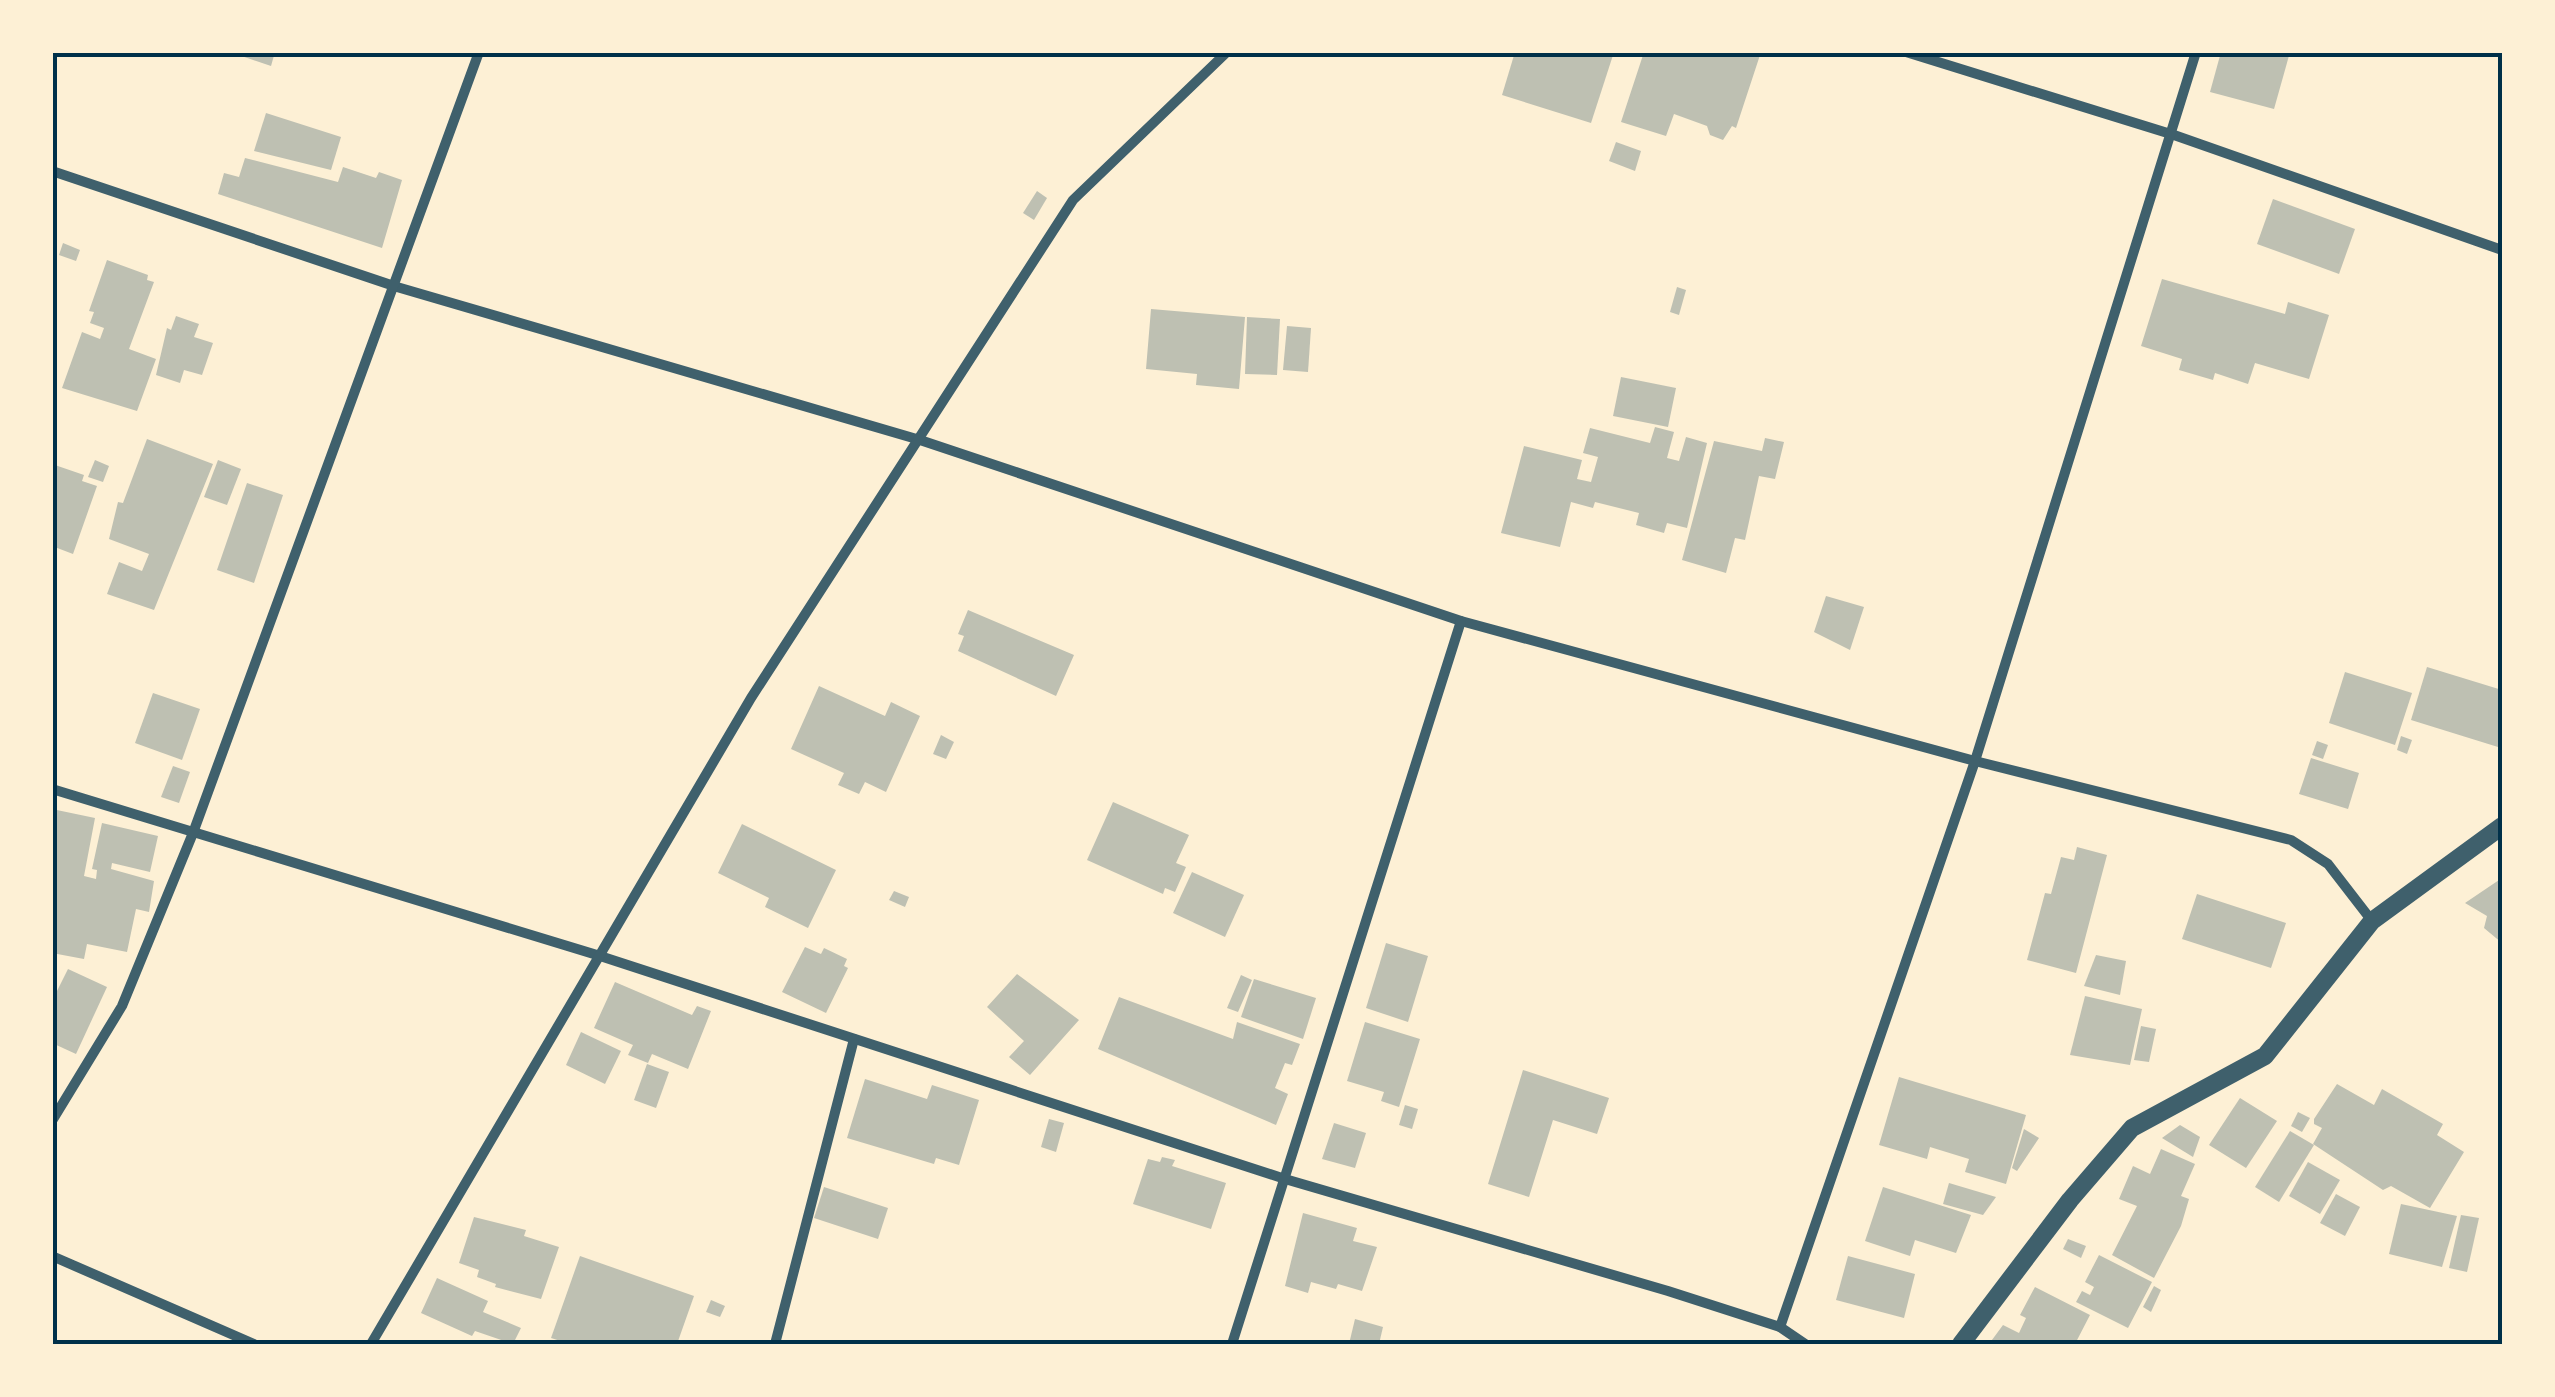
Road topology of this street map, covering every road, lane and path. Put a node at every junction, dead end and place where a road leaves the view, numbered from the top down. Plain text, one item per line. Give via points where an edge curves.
1 (479, 52) edge
2 (1226, 52) edge
3 (1906, 52) edge
4 (2196, 52) edge
5 (2174, 134) junction
6 (52, 171) edge
7 (2502, 250) edge
8 (396, 287) junction
9 (920, 440) junction
10 (1460, 621) junction
11 (1975, 761) junction
12 (52, 789) edge
13 (2502, 826) edge
14 (193, 833) junction
15 (2372, 922) junction
16 (597, 955) junction
17 (854, 1038) junction
18 (52, 1122) edge
19 (1285, 1179) junction
20 (52, 1256) edge
21 (1780, 1327) junction
22 (254, 1344) edge
23 (372, 1344) edge
24 (775, 1344) edge
25 (1232, 1344) edge
26 (1804, 1344) edge
27 (1961, 1344) edge

1 - 8 street
2 - 9 street via 1073,200
3 - 5 street
4 - 5 street
5 - 7 street
5 - 11 street
6 - 8 street
8 - 9 street
8 - 14 street
9 - 10 street
9 - 16 street via 752,698
10 - 11 street
10 - 19 street
11 - 15 street via 2292,840 2328,864
11 - 21 street
12 - 14 street
13 - 15 street
14 - 16 street
14 - 18 street via 122,1006
15 - 27 street via 2265,1056 2132,1128
16 - 17 street
16 - 23 street
17 - 19 street
17 - 24 street
19 - 21 street
19 - 25 street
20 - 22 street
21 - 26 street

